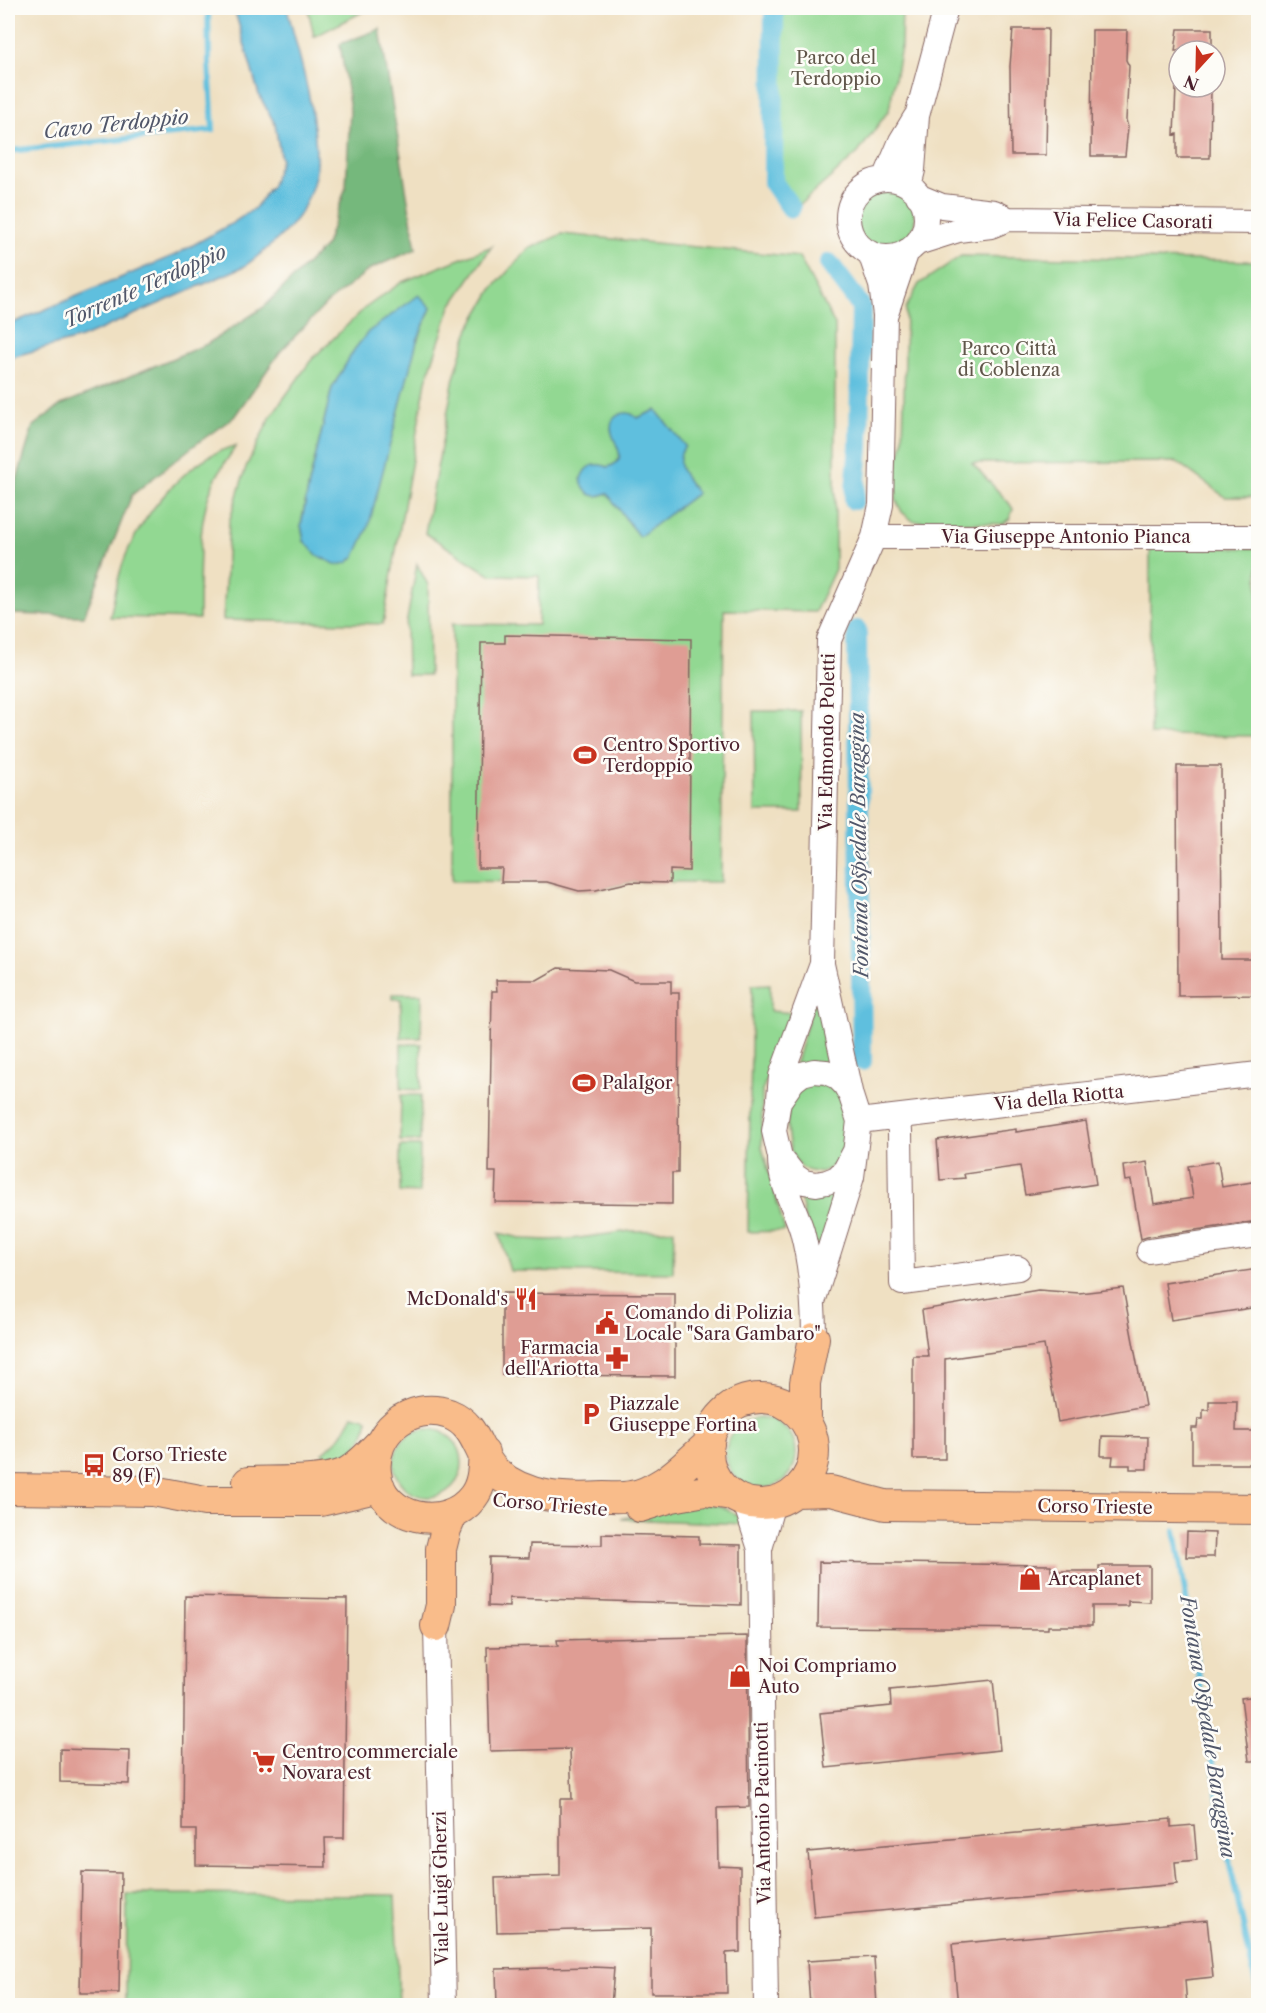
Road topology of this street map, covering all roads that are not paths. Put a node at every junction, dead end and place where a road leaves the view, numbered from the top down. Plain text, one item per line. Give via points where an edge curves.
1 (946, 8) edge
2 (917, 116) junction
3 (885, 179) junction
4 (914, 191) junction
5 (1008, 219) junction
6 (1258, 222) edge
7 (912, 247) junction
8 (870, 253) junction
9 (885, 315) junction
10 (874, 537) junction
11 (1258, 537) edge
12 (822, 964) junction
13 (1258, 1074) edge
14 (851, 1096) junction
15 (779, 1101) junction
16 (897, 1117) junction
17 (859, 1121) junction
18 (855, 1151) junction
19 (780, 1157) junction
20 (1258, 1235) edge
21 (1149, 1251) dead end
22 (1018, 1268) dead end
23 (814, 1299) junction
24 (814, 1338) junction
25 (760, 1398) junction
26 (805, 1420) junction
27 (379, 1444) junction
28 (709, 1444) junction
29 (814, 1449) junction
30 (484, 1453) junction
31 (380, 1487) junction
32 (8, 1489) edge
33 (153, 1491) junction
34 (761, 1498) junction
35 (931, 1504) junction
36 (463, 1505) junction
37 (1258, 1509) edge
38 (410, 1515) junction
39 (436, 1626) junction
40 (444, 2006) edge
41 (765, 2006) edge

1 - 2 street
2 - 3 street
2 - 4 street
3 - 4 street via 898,181
3 - 8 street via 861,189 849,210 852,235
4 - 5 street via 942,206 994,212
4 - 7 street via 924,207 926,220
5 - 6 street, Via Felice Casorati
5 - 7 street via 991,226 958,230
7 - 8 street via 895,256
7 - 9 street, Via Edmondo Poletti
8 - 9 street, Via Edmondo Poletti via 881,285
9 - 10 street, Via Edmondo Poletti via 881,505
10 - 11 street, Via Giuseppe Antonio Pianca
10 - 12 street, Via Edmondo Poletti via 829,640
12 - 14 street, Via Edmondo Poletti
12 - 15 street, Via Edmondo Poletti via 781,1076
13 - 16 street, Via della Riotta
14 - 15 street via 837,1077 814,1071 792,1081
14 - 17 street
15 - 19 street via 774,1131
16 - 17 street, Via della Riotta
16 - 22 street via 902,1283
17 - 18 street
18 - 19 street via 837,1178 816,1184 795,1176
18 - 23 street via 852,1177
19 - 23 street via 781,1174 801,1230
20 - 21 street
23 - 24 street
24 - 25 main road via 777,1391
24 - 26 main road via 805,1383
25 - 26 main road via 784,1404
25 - 28 main road via 735,1405 723,1415 713,1428
26 - 29 main road
27 - 30 main road via 398,1421 429,1410 461,1421 476,1436
27 - 31 main road via 376,1472
27 - 33 main road via 361,1463 331,1477
28 - 30 main road, Corso Trieste via 664,1482 633,1496 584,1498 534,1493 514,1485 495,1471
28 - 34 main road via 713,1473 721,1485
29 - 34 main road via 813,1465 806,1480
29 - 35 main road, Corso Trieste via 824,1464 871,1489
30 - 36 main road via 482,1478
31 - 33 main road via 321,1501 205,1501
31 - 38 main road via 392,1504
32 - 33 main road
34 - 35 main road, Corso Trieste via 831,1491 885,1505
34 - 36 main road, Corso Trieste via 705,1491 623,1511 591,1512
34 - 41 street, Via Antonio Pacinotti
35 - 37 main road, Corso Trieste
36 - 38 main road via 430,1519
36 - 39 main road via 446,1529 441,1549 441,1605
38 - 39 main road via 418,1528
39 - 40 street, Viale Luigi Gherzi

